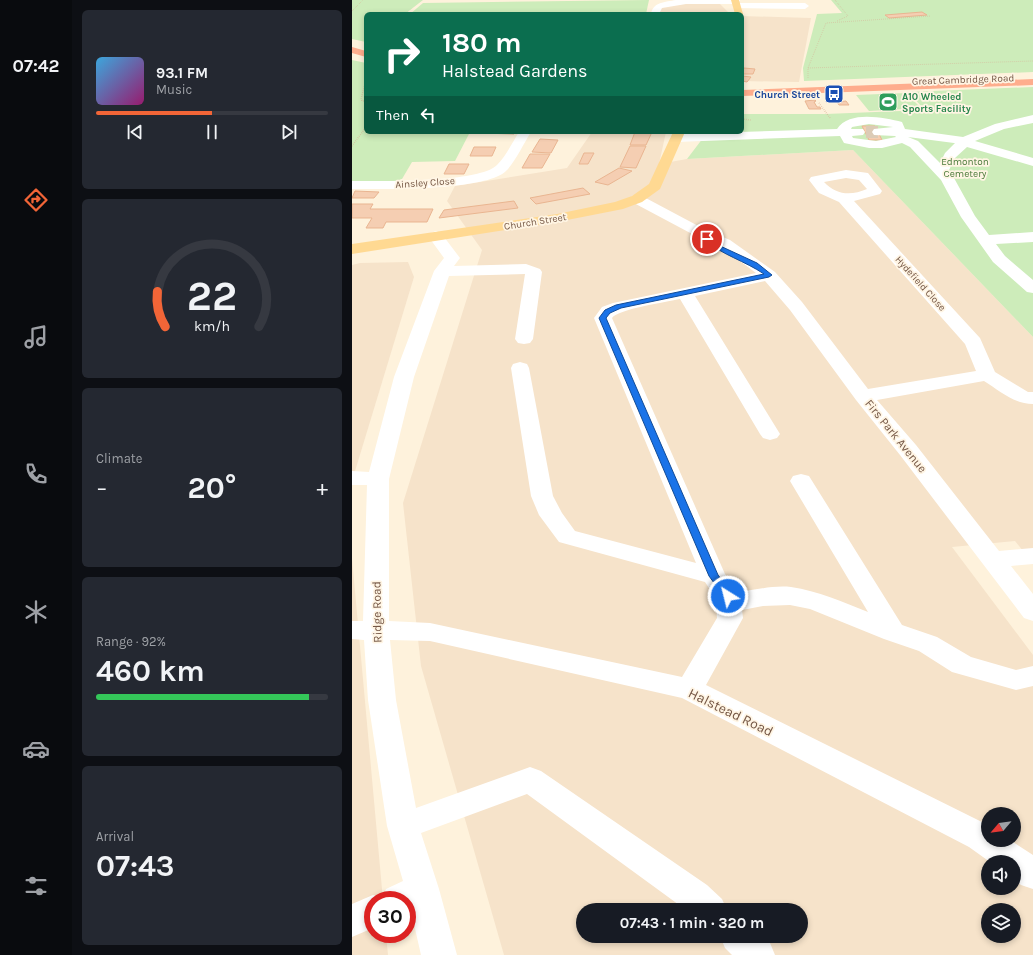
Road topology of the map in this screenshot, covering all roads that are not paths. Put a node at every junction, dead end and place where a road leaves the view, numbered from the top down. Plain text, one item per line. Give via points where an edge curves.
1 (737, 5) edge
2 (805, 6) edge
3 (656, 12) edge
4 (352, 43) edge
5 (364, 46) edge
6 (352, 50) edge
7 (364, 53) edge
8 (1033, 76) edge
9 (1033, 82) edge
10 (935, 83) junction
11 (894, 85) junction
12 (744, 86) edge
13 (744, 91) edge
14 (1033, 119) edge
15 (846, 129) junction
16 (744, 133) edge
17 (524, 134) edge
18 (705, 134) edge
19 (677, 135) edge
20 (902, 136) junction
21 (965, 142) junction
22 (1033, 162) edge
23 (941, 172) junction
24 (352, 185) edge
25 (844, 199) dead end
26 (637, 200) junction
27 (436, 236) junction
28 (1033, 237) edge
29 (985, 240) junction
30 (352, 249) edge
31 (436, 262) junction
32 (762, 270) junction
33 (1033, 288) edge
34 (685, 293) junction
35 (524, 339) dead end
36 (520, 368) dead end
37 (987, 375) junction
38 (864, 396) junction
39 (1033, 398) edge
40 (770, 434) dead end
41 (352, 478) edge
42 (378, 479) junction
43 (802, 481) dead end
44 (1033, 556) edge
45 (994, 560) junction
46 (714, 576) junction
47 (729, 603) junction
48 (1033, 612) edge
49 (364, 630) edge
50 (893, 632) junction
51 (1033, 676) edge
52 (689, 690) junction
53 (403, 826) junction
54 (1033, 874) edge
55 (410, 891) edge
56 (702, 903) edge
57 (416, 907) edge
58 (364, 915) edge
59 (352, 921) edge
60 (744, 943) edge
61 (439, 955) edge
62 (757, 955) edge

1 - 2 street
1 - 3 street via 671,3 659,6
4 - 5 highway
6 - 7 highway
8 - 10 highway, Great Cambridge Road
9 - 10 highway, Great Cambridge Road
10 - 11 highway, Great Cambridge Road
11 - 12 highway
11 - 13 highway
14 - 21 street via 986,131
15 - 16 street
15 - 20 street
15 - 20 street via 873,120 898,125
15 - 20 street via 848,140 871,146 890,144
17 - 24 street, Ainsley Close via 501,169 485,176 438,184
18 - 19 street
19 - 26 main road, Church Street via 655,186
20 - 21 street via 955,139
20 - 23 street via 914,144
21 - 22 street
21 - 23 street via 949,157 946,167
23 - 29 street
25 - 37 street, Hydefield Close via 974,342
26 - 27 main road, Church Street via 557,218
26 - 32 street, Firs Park Avenue via 699,232 715,246
27 - 30 main road, Church Street
27 - 31 street, Ridge Road
28 - 29 street
29 - 33 street via 999,259
31 - 35 street via 526,269 534,272
31 - 42 street, Ridge Road via 440,280 404,377
32 - 34 street
32 - 38 street, Firs Park Avenue via 796,306
34 - 40 street
34 - 46 street via 619,307 608,311 603,318
36 - 46 street via 542,496 551,515 567,537
37 - 38 street
37 - 39 street via 1024,398
38 - 45 street, Firs Park Avenue
41 - 42 street
42 - 49 street, Ridge Road
43 - 50 street
44 - 45 street
45 - 48 street, Firs Park Avenue
46 - 47 street via 728,596
47 - 50 street via 763,597 790,596 815,601
47 - 52 street via 730,618
49 - 52 street, Halstead Road via 430,632
49 - 53 street, Ridge Road via 382,700
50 - 51 street via 928,644 962,665 1016,680
52 - 54 street, Halstead Road via 980,837
53 - 55 street, Ridge Road
53 - 56 street via 530,780
57 - 61 street, Ridge Road
58 - 59 street
60 - 62 street

